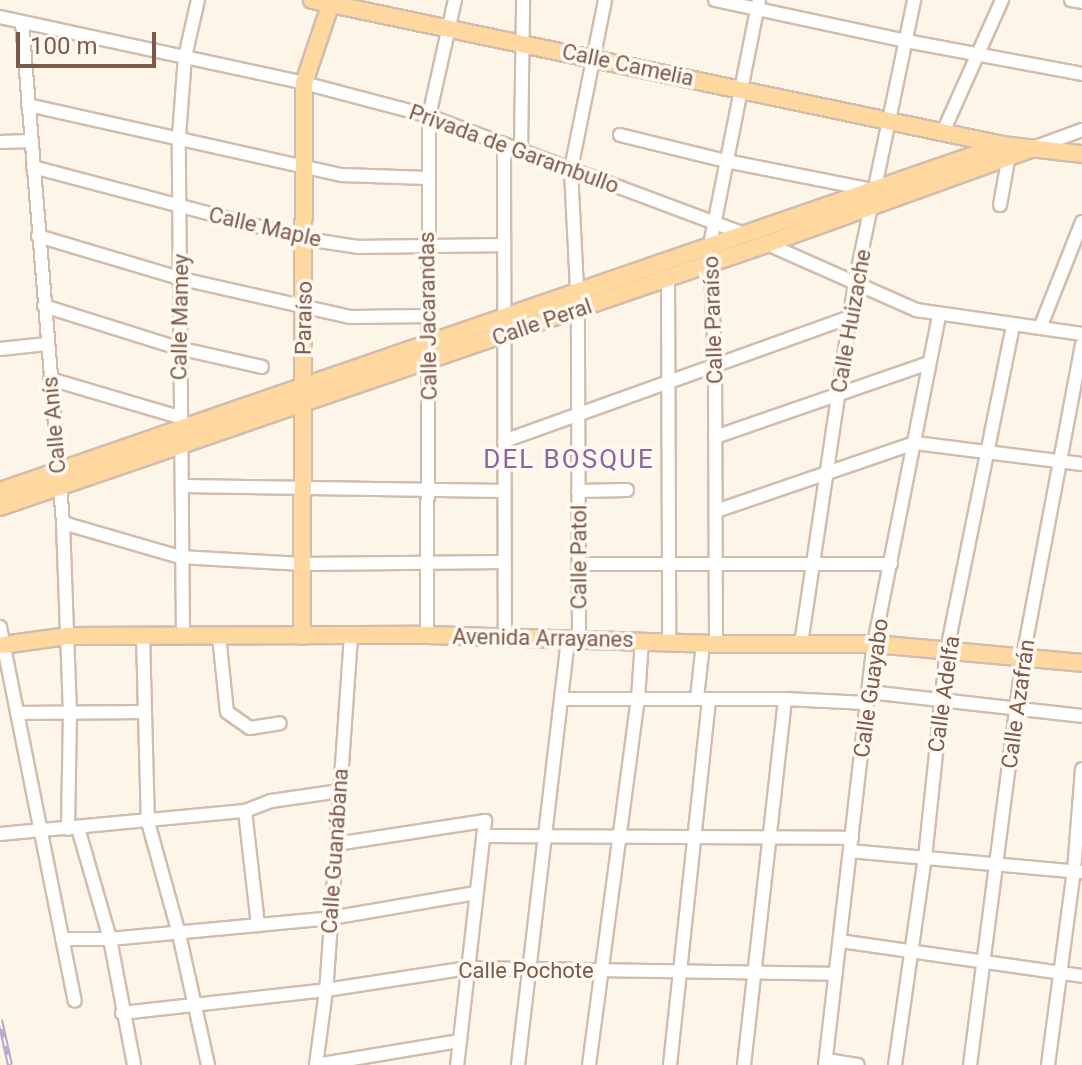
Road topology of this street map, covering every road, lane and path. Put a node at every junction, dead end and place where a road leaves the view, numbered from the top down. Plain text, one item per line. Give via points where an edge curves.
1 (198, 0) edge
2 (312, 0) edge
3 (455, 0) edge
4 (523, 0) edge
5 (605, 0) edge
6 (715, 0) edge
7 (914, 0) edge
8 (1002, 0) edge
9 (1071, 0) edge
10 (332, 2) edge
11 (1082, 2) edge
12 (758, 5) edge
13 (0, 17) edge
14 (22, 22) junction
15 (449, 28) junction
16 (906, 41) junction
17 (522, 43) junction
18 (979, 55) junction
19 (185, 57) junction
20 (593, 58) junction
21 (1082, 74) edge
22 (304, 83) junction
23 (740, 88) junction
24 (28, 105) junction
25 (429, 116) junction
26 (889, 120) junction
27 (1082, 130) edge
28 (943, 132) junction
29 (620, 135) dead end
30 (179, 136) junction
31 (31, 141) junction
32 (0, 142) edge
33 (504, 144) junction
34 (1033, 148) junction
35 (1006, 150) junction
36 (521, 151) junction
37 (1082, 154) edge
38 (726, 161) junction
39 (33, 167) junction
40 (305, 167) junction
41 (571, 169) junction
42 (428, 178) junction
43 (873, 197) junction
44 (1000, 205) dead end
45 (179, 208) junction
46 (1082, 222) edge
47 (714, 223) junction
48 (38, 236) junction
49 (748, 236) junction
50 (306, 239) junction
51 (767, 244) junction
52 (426, 245) junction
53 (503, 245) junction
54 (710, 245) junction
55 (711, 263) junction
56 (668, 278) junction
57 (182, 279) junction
58 (855, 283) junction
59 (578, 289) junction
60 (44, 306) junction
61 (304, 306) junction
62 (578, 309) junction
63 (503, 315) junction
64 (939, 315) junction
65 (428, 316) junction
66 (850, 317) junction
67 (1013, 326) junction
68 (1040, 328) junction
69 (1082, 334) edge
70 (503, 335) junction
71 (429, 341) junction
72 (47, 344) junction
73 (1082, 345) edge
74 (178, 348) junction
75 (0, 349) edge
76 (429, 361) junction
77 (715, 363) junction
78 (929, 363) junction
79 (262, 367) dead end
80 (50, 379) junction
81 (668, 380) junction
82 (303, 385) junction
83 (838, 396) junction
84 (303, 404) junction
85 (578, 414) junction
86 (181, 430) junction
87 (715, 437) junction
88 (504, 441) junction
89 (915, 443) junction
90 (989, 453) junction
91 (1058, 463) junction
92 (1082, 464) edge
93 (827, 473) junction
94 (59, 479) junction
95 (182, 486) junction
96 (302, 488) junction
97 (428, 489) junction
98 (627, 490) dead end
99 (0, 491) edge
100 (504, 491) junction
101 (578, 491) junction
102 (0, 507) edge
103 (716, 511) junction
104 (63, 523) junction
105 (180, 557) junction
106 (669, 561) junction
107 (504, 562) junction
108 (716, 562) junction
109 (427, 563) junction
110 (302, 564) junction
111 (579, 564) junction
112 (813, 564) junction
113 (891, 564) junction
114 (0, 627) edge
115 (143, 635) junction
116 (183, 635) junction
117 (427, 635) junction
118 (68, 636) junction
119 (219, 636) junction
120 (302, 636) junction
121 (351, 636) junction
122 (505, 638) junction
123 (573, 638) junction
124 (642, 641) junction
125 (669, 642) junction
126 (709, 644) junction
127 (801, 644) junction
128 (874, 644) junction
129 (3, 645) junction
130 (947, 650) junction
131 (1023, 657) junction
132 (1082, 663) edge
133 (868, 698) junction
134 (561, 699) junction
135 (638, 699) junction
136 (703, 699) junction
137 (785, 699) junction
138 (940, 702) junction
139 (1016, 711) junction
140 (70, 712) junction
141 (145, 712) junction
142 (17, 713) junction
143 (1082, 716) edge
144 (280, 723) dead end
145 (1082, 769) edge
146 (340, 791) junction
147 (245, 811) junction
148 (148, 822) junction
149 (73, 828) junction
150 (41, 829) junction
151 (0, 834) edge
152 (545, 834) junction
153 (618, 835) junction
154 (694, 835) junction
155 (484, 836) junction
156 (770, 836) junction
157 (336, 844) junction
158 (851, 845) junction
159 (925, 858) junction
160 (999, 862) junction
161 (1078, 872) edge
162 (476, 893) junction
163 (331, 918) junction
164 (258, 925) junction
165 (179, 934) junction
166 (62, 939) junction
167 (110, 939) junction
168 (840, 941) junction
169 (911, 952) junction
170 (985, 962) junction
171 (468, 968) junction
172 (530, 968) junction
173 (680, 969) junction
174 (601, 970) junction
175 (755, 971) junction
176 (836, 974) junction
177 (1062, 974) junction
178 (1082, 976) edge
179 (326, 990) junction
180 (75, 1001) dead end
181 (194, 1005) junction
182 (122, 1013) junction
183 (460, 1041) junction
184 (388, 1059) edge
185 (826, 1062) edge
186 (134, 1065) edge
187 (208, 1065) edge
188 (316, 1065) edge
189 (457, 1065) edge
190 (518, 1065) edge
191 (589, 1065) edge
192 (670, 1065) edge
193 (744, 1065) edge
194 (858, 1065) edge
195 (895, 1065) edge
196 (970, 1065) edge
197 (1048, 1065) edge

1 - 19 street, Calle Mamey
2 - 10 main road, Calle Camelia
3 - 15 street, Calle Jacarandas
4 - 17 street
5 - 20 street, Calle Patol
6 - 12 street
7 - 16 street, Calle Huizache
8 - 18 street
9 - 11 street
10 - 15 main road, Calle Camelia
10 - 22 main road, Paraíso
12 - 16 street
12 - 23 street, Calle Paraíso
13 - 14 street, Privada de Garambullo
14 - 19 street, Privada de Garambullo
14 - 24 street, Calle Anís
15 - 17 main road, Calle Camelia
15 - 25 street, Calle Jacarandas
16 - 18 street
16 - 26 street, Calle Huizache
17 - 20 main road, Calle Camelia
17 - 36 street
18 - 21 street
18 - 28 street
19 - 22 street, Privada de Garambullo
19 - 30 street, Calle Mamey
20 - 23 main road, Calle Camelia
20 - 41 street, Calle Patol
22 - 25 street, Privada de Garambullo
22 - 40 main road, Paraíso
23 - 26 main road, Calle Camelia
23 - 38 street, Calle Paraíso
24 - 30 street
24 - 31 street, Calle Anís
25 - 33 street, Privada de Garambullo
25 - 42 street, Calle Jacarandas
26 - 28 main road, Calle Camelia
26 - 43 street, Calle Huizache
27 - 34 street, Calle Peral
28 - 35 main road, Calle Camelia
29 - 38 street
30 - 40 street
30 - 45 street, Calle Mamey
31 - 32 street
31 - 39 street, Calle Anís
33 - 36 street, Privada de Garambullo
33 - 53 street
34 - 35 main road, Calle Peral
34 - 37 main road
35 - 43 main road, Calle Peral
35 - 44 street
36 - 41 street, Privada de Garambullo
38 - 43 street
38 - 47 street, Calle Paraíso
39 - 45 street, Calle Maple
39 - 48 street, Calle Anís
40 - 42 street via 342,175
40 - 50 main road, Paraíso
41 - 47 street, Privada de Garambullo
41 - 59 street, Calle Patol
42 - 52 street, Calle Jacarandas
43 - 49 main road, Calle Peral
43 - 51 main road, Calle Peral
43 - 58 street, Calle Huizache
45 - 50 street, Calle Maple
45 - 57 street, Calle Mamey
46 - 68 street
47 - 49 street, Privada de Garambullo
47 - 54 street, Calle Paraíso
48 - 57 street
48 - 60 street, Calle Anís
49 - 51 street, Privada de Garambullo
49 - 54 main road, Calle Peral
50 - 52 street, Calle Maple via 359,247
50 - 61 main road, Paraíso
51 - 55 main road, Calle Peral
51 - 58 street, Privada de Garambullo
52 - 53 street, Calle Maple
52 - 65 street, Calle Jacarandas
53 - 63 street
54 - 55 street, Calle Paraíso
54 - 59 main road, Calle Peral
55 - 56 main road, Calle Peral
55 - 77 street, Calle Paraíso
56 - 62 main road, Calle Peral
56 - 81 street
57 - 61 street
57 - 74 street, Calle Mamey
58 - 64 street, Privada de Garambullo
58 - 66 street, Calle Huizache
59 - 62 street, Calle Patol
59 - 63 main road, Calle Peral
60 - 72 street, Calle Anís
60 - 74 street
61 - 65 street via 351,317
61 - 82 main road, Paraíso
62 - 70 main road, Calle Peral
62 - 85 street, Calle Patol
63 - 70 street
63 - 71 main road, Calle Peral
64 - 67 street, Privada de Garambullo
64 - 78 street, Calle Guayabo
65 - 71 street, Calle Jacarandas
66 - 77 street
66 - 83 street, Calle Huizache
67 - 68 street, Privada de Garambullo
67 - 90 street, Calle Adelfa
68 - 69 street, Privada de Garambullo
70 - 76 main road, Calle Peral
70 - 88 street
71 - 76 street, Calle Jacarandas
71 - 82 main road, Calle Peral
72 - 75 street
72 - 80 street, Calle Anís
73 - 91 street, Calle Azafrán
74 - 79 street
74 - 86 street, Calle Mamey
76 - 84 main road, Calle Peral
76 - 97 street, Calle Jacarandas
77 - 81 street
77 - 87 street, Calle Paraíso
78 - 83 street
78 - 89 street, Calle Guayabo
80 - 86 street
80 - 94 street, Calle Anís
81 - 85 street
81 - 106 street
82 - 84 main road, Paraíso
82 - 86 main road, Calle Peral
83 - 87 street
83 - 93 street, Calle Huizache
84 - 86 main road, Calle Peral
84 - 96 main road, Paraíso
85 - 88 street
85 - 101 street, Calle Patol
86 - 94 main road, Calle Peral
86 - 95 street, Calle Mamey
87 - 103 street, Calle Paraíso
88 - 100 street
89 - 90 street
89 - 93 street
89 - 113 street, Calle Guayabo
90 - 91 street
90 - 130 street, Calle Adelfa
91 - 92 street
91 - 131 street, Calle Azafrán
93 - 103 street
93 - 112 street, Calle Huizache
94 - 99 main road, Calle Peral
94 - 102 main road, Calle Peral
94 - 104 street, Calle Anís
95 - 96 street
95 - 105 street, Calle Mamey
96 - 97 street
96 - 110 main road, Paraíso
97 - 100 street
97 - 109 street, Calle Jacarandas
98 - 101 street
100 - 107 street
101 - 111 street, Calle Patol
103 - 108 street, Calle Paraíso
104 - 105 street
104 - 118 street, Calle Anís
105 - 110 street
105 - 116 street, Calle Mamey
106 - 108 street
106 - 111 street
106 - 125 street
107 - 109 street
107 - 122 street
108 - 112 street
108 - 126 street, Calle Paraíso
109 - 110 street
109 - 117 street, Calle Jacarandas
110 - 120 main road, Paraíso
111 - 123 street, Calle Patol
112 - 113 street
112 - 127 street, Calle Huizache
113 - 128 street, Calle Guayabo
114 - 129 street
115 - 116 main road, Avenida Arrayanes
115 - 118 main road, Avenida Arrayanes
115 - 141 street
116 - 119 main road, Avenida Arrayanes
117 - 121 main road, Avenida Arrayanes
117 - 122 main road, Avenida Arrayanes
118 - 129 main road, Avenida Arrayanes
118 - 140 street, Calle Anís
119 - 120 main road, Avenida Arrayanes
119 - 144 street via 227,712 250,728
120 - 121 main road, Avenida Arrayanes
121 - 146 street, Calle Guanábana
122 - 123 main road, Avenida Arrayanes
123 - 124 main road, Avenida Arrayanes
123 - 134 street, Calle Patol
124 - 125 main road, Avenida Arrayanes
124 - 135 street
125 - 126 main road, Avenida Arrayanes
126 - 127 main road, Avenida Arrayanes
126 - 136 street, Calle Paraíso
127 - 128 main road, Avenida Arrayanes
128 - 130 main road, Avenida Arrayanes
128 - 133 street, Calle Guayabo
129 - 142 street
130 - 131 main road, Avenida Arrayanes
130 - 138 street, Calle Adelfa
131 - 132 main road, Avenida Arrayanes
131 - 139 street, Calle Azafrán
133 - 137 street
133 - 138 street
133 - 158 street, Calle Guayabo
134 - 135 street
134 - 152 street, Calle Patol
135 - 136 street
135 - 153 street
136 - 137 street
136 - 154 street, Calle Paraíso
137 - 156 street
138 - 139 street
138 - 159 street, Calle Adelfa
139 - 143 street
139 - 160 street, Calle Azafrán
140 - 141 street
140 - 142 street
140 - 149 street, Calle Anís
141 - 148 street
142 - 150 street
145 - 161 street
146 - 147 street via 271,801
146 - 157 street, Calle Guanábana
147 - 148 street
147 - 164 street
148 - 149 street
148 - 165 street
149 - 150 street
149 - 167 street, Calle Anís
150 - 151 street
150 - 166 street
152 - 153 street
152 - 155 street
152 - 172 street, Calle Patol
153 - 154 street
153 - 174 street
154 - 156 street
154 - 173 street, Calle Paraíso
155 - 157 street via 485,821
155 - 162 street
156 - 158 street
156 - 175 street
157 - 163 street, Calle Guanábana
158 - 159 street
158 - 168 street, Calle Guayabo
159 - 160 street
159 - 169 street, Calle Adelfa
160 - 161 street
160 - 170 street, Calle Azafrán
161 - 177 street
162 - 163 street
162 - 171 street
163 - 164 street
163 - 179 street, Calle Guanábana
164 - 165 street
165 - 167 street
165 - 181 street
166 - 167 street
166 - 180 street
167 - 182 street, Calle Anís
168 - 169 street
168 - 176 street, Calle Guayabo
169 - 170 street
169 - 195 street, Calle Adelfa
170 - 177 street
170 - 196 street, Calle Azafrán
171 - 172 street, Calle Pochote
171 - 179 street, Calle Pochote
171 - 183 street
172 - 174 street, Calle Pochote
172 - 190 street, Calle Patol
173 - 174 street, Calle Pochote
173 - 175 street, Calle Pochote
173 - 192 street, Calle Paraíso
174 - 191 street
175 - 176 street, Calle Pochote
175 - 193 street
176 - 185 street, Calle Guayabo
177 - 178 street
177 - 197 street
179 - 181 street, Calle Pochote
179 - 188 street, Calle Guanábana
181 - 182 street, Calle Pochote
181 - 187 street
182 - 186 street, Calle Anís
183 - 184 street
183 - 189 street
184 - 188 street
185 - 194 street

